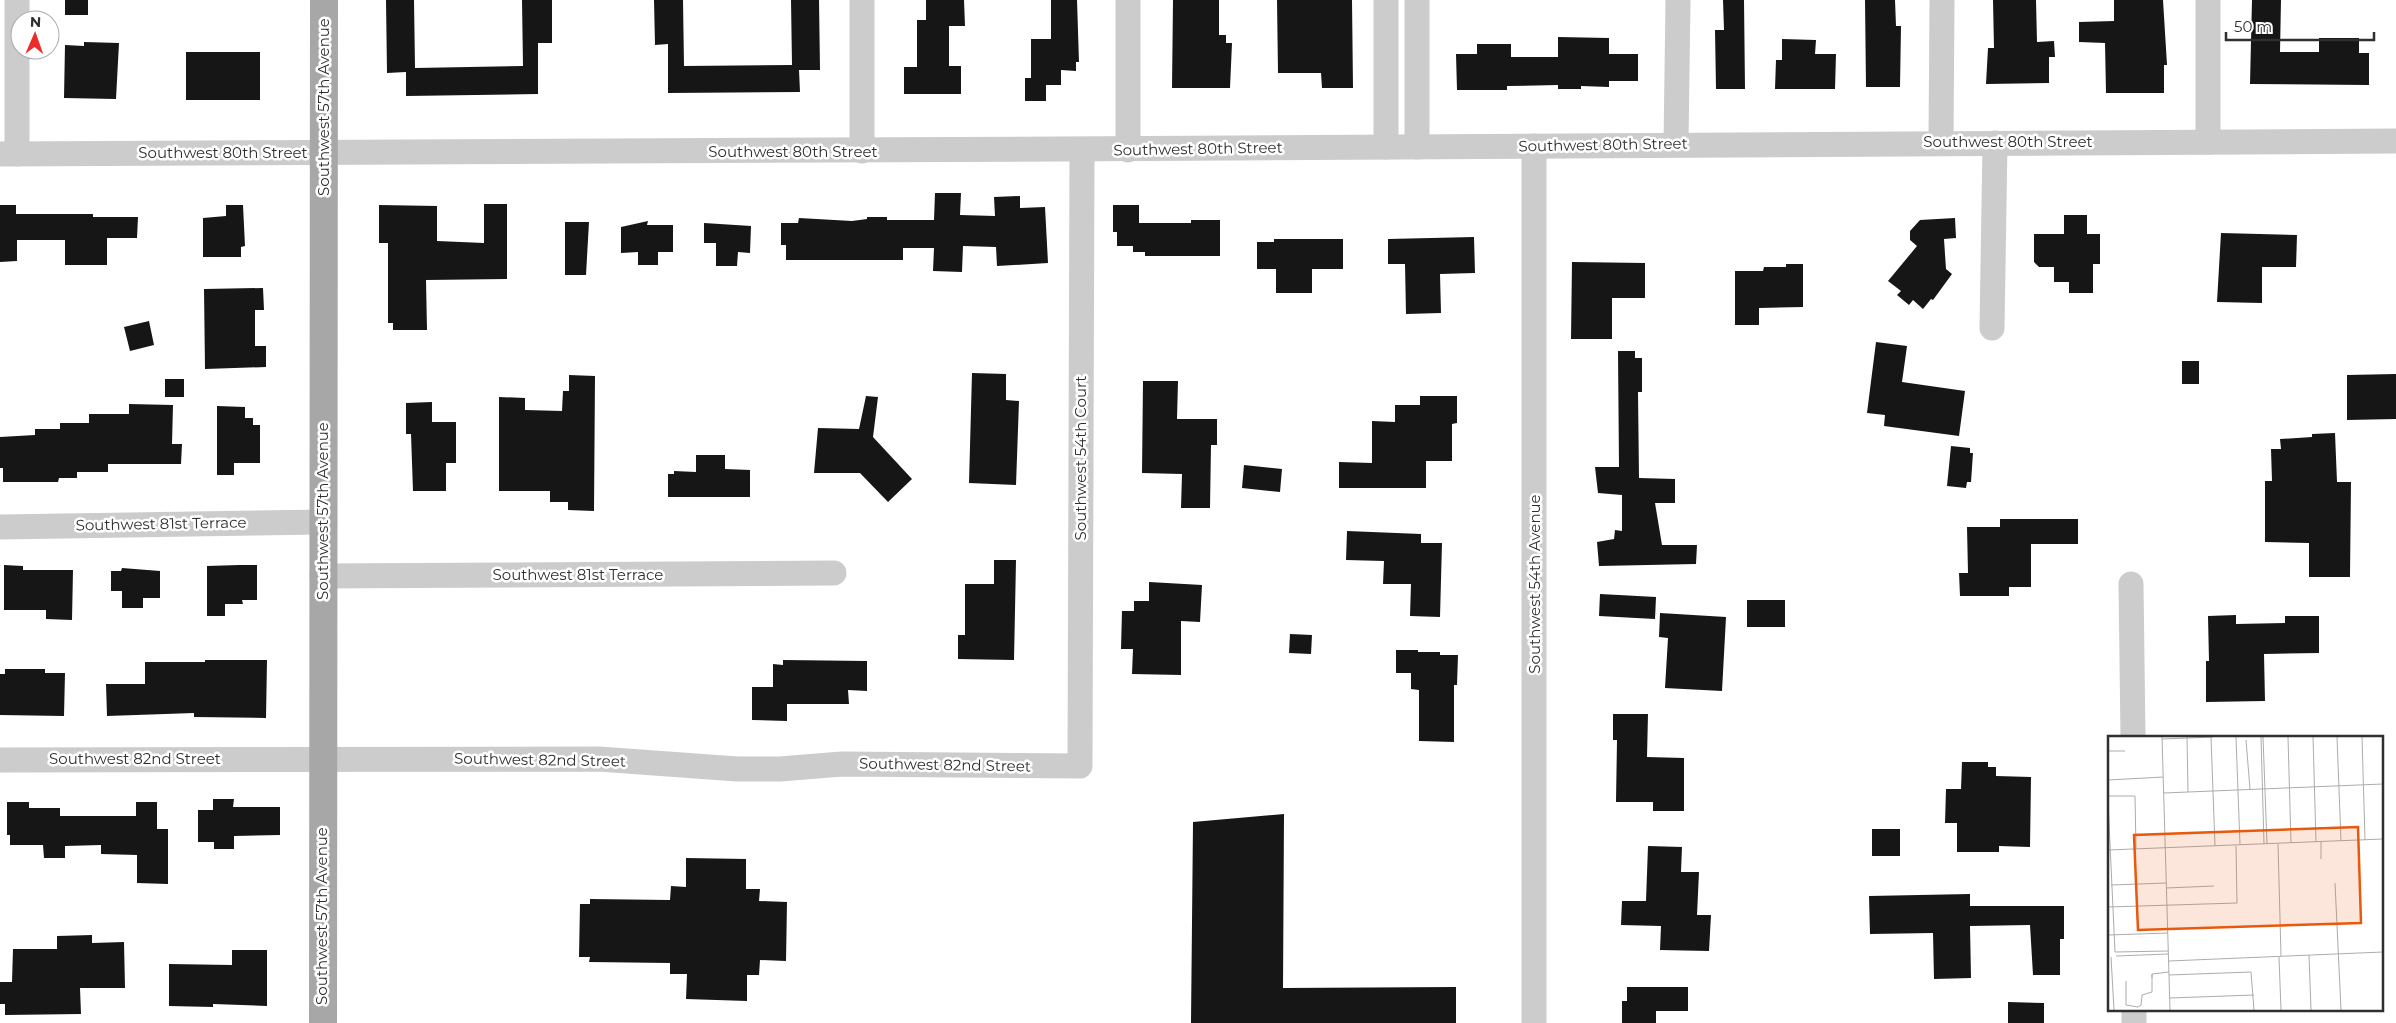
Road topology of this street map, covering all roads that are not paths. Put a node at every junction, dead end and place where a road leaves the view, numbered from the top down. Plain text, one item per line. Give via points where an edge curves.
1 (17, 0) edge
2 (324, 0) edge
3 (862, 0) edge
4 (1128, 0) edge
5 (1386, 0) edge
6 (1417, 0) edge
7 (1678, 0) edge
8 (1942, 0) edge
9 (2208, 0) edge
10 (2396, 141) edge
11 (1941, 142) junction
12 (1995, 142) junction
13 (2208, 142) junction
14 (1676, 144) junction
15 (1534, 146) junction
16 (1386, 147) junction
17 (1417, 147) junction
18 (1082, 150) junction
19 (1128, 150) junction
20 (862, 151) junction
21 (325, 153) junction
22 (8, 154) edge
23 (1992, 328) dead end
24 (323, 522) junction
25 (0, 527) edge
26 (834, 574) dead end
27 (322, 576) junction
28 (2131, 584) dead end
29 (2133, 736) edge
30 (322, 758) junction
31 (0, 760) edge
32 (1080, 766) joint
33 (2134, 1010) edge
34 (323, 1023) edge
35 (1534, 1023) edge
36 (2134, 1023) edge

1 - 22 street
2 - 21 main road, Southwest 57th Avenue
3 - 20 street
4 - 19 street
5 - 16 street
6 - 17 street
7 - 14 street
8 - 11 street
9 - 13 street
10 - 13 street, Southwest 80th Street
11 - 12 street, Southwest 80th Street
11 - 14 street, Southwest 80th Street
12 - 13 street, Southwest 80th Street
12 - 23 street
14 - 15 street, Southwest 80th Street
15 - 17 street, Southwest 80th Street
15 - 35 street, Southwest 54th Avenue
16 - 17 street, Southwest 80th Street
16 - 19 street, Southwest 80th Street
18 - 19 street, Southwest 80th Street
18 - 20 street, Southwest 80th Street
18 - 32 street, Southwest 54th Court
20 - 21 street, Southwest 80th Street
21 - 22 street, Southwest 80th Street
21 - 24 main road, Southwest 57th Avenue
24 - 25 street, Southwest 81st Terrace
24 - 27 main road, Southwest 57th Avenue
26 - 27 street, Southwest 81st Terrace
27 - 30 main road, Southwest 57th Avenue
28 - 29 street
30 - 31 street, Southwest 82nd Street
30 - 32 street, Southwest 82nd Street via 618,760 736,769 842,764
30 - 34 main road, Southwest 57th Avenue
33 - 36 street

